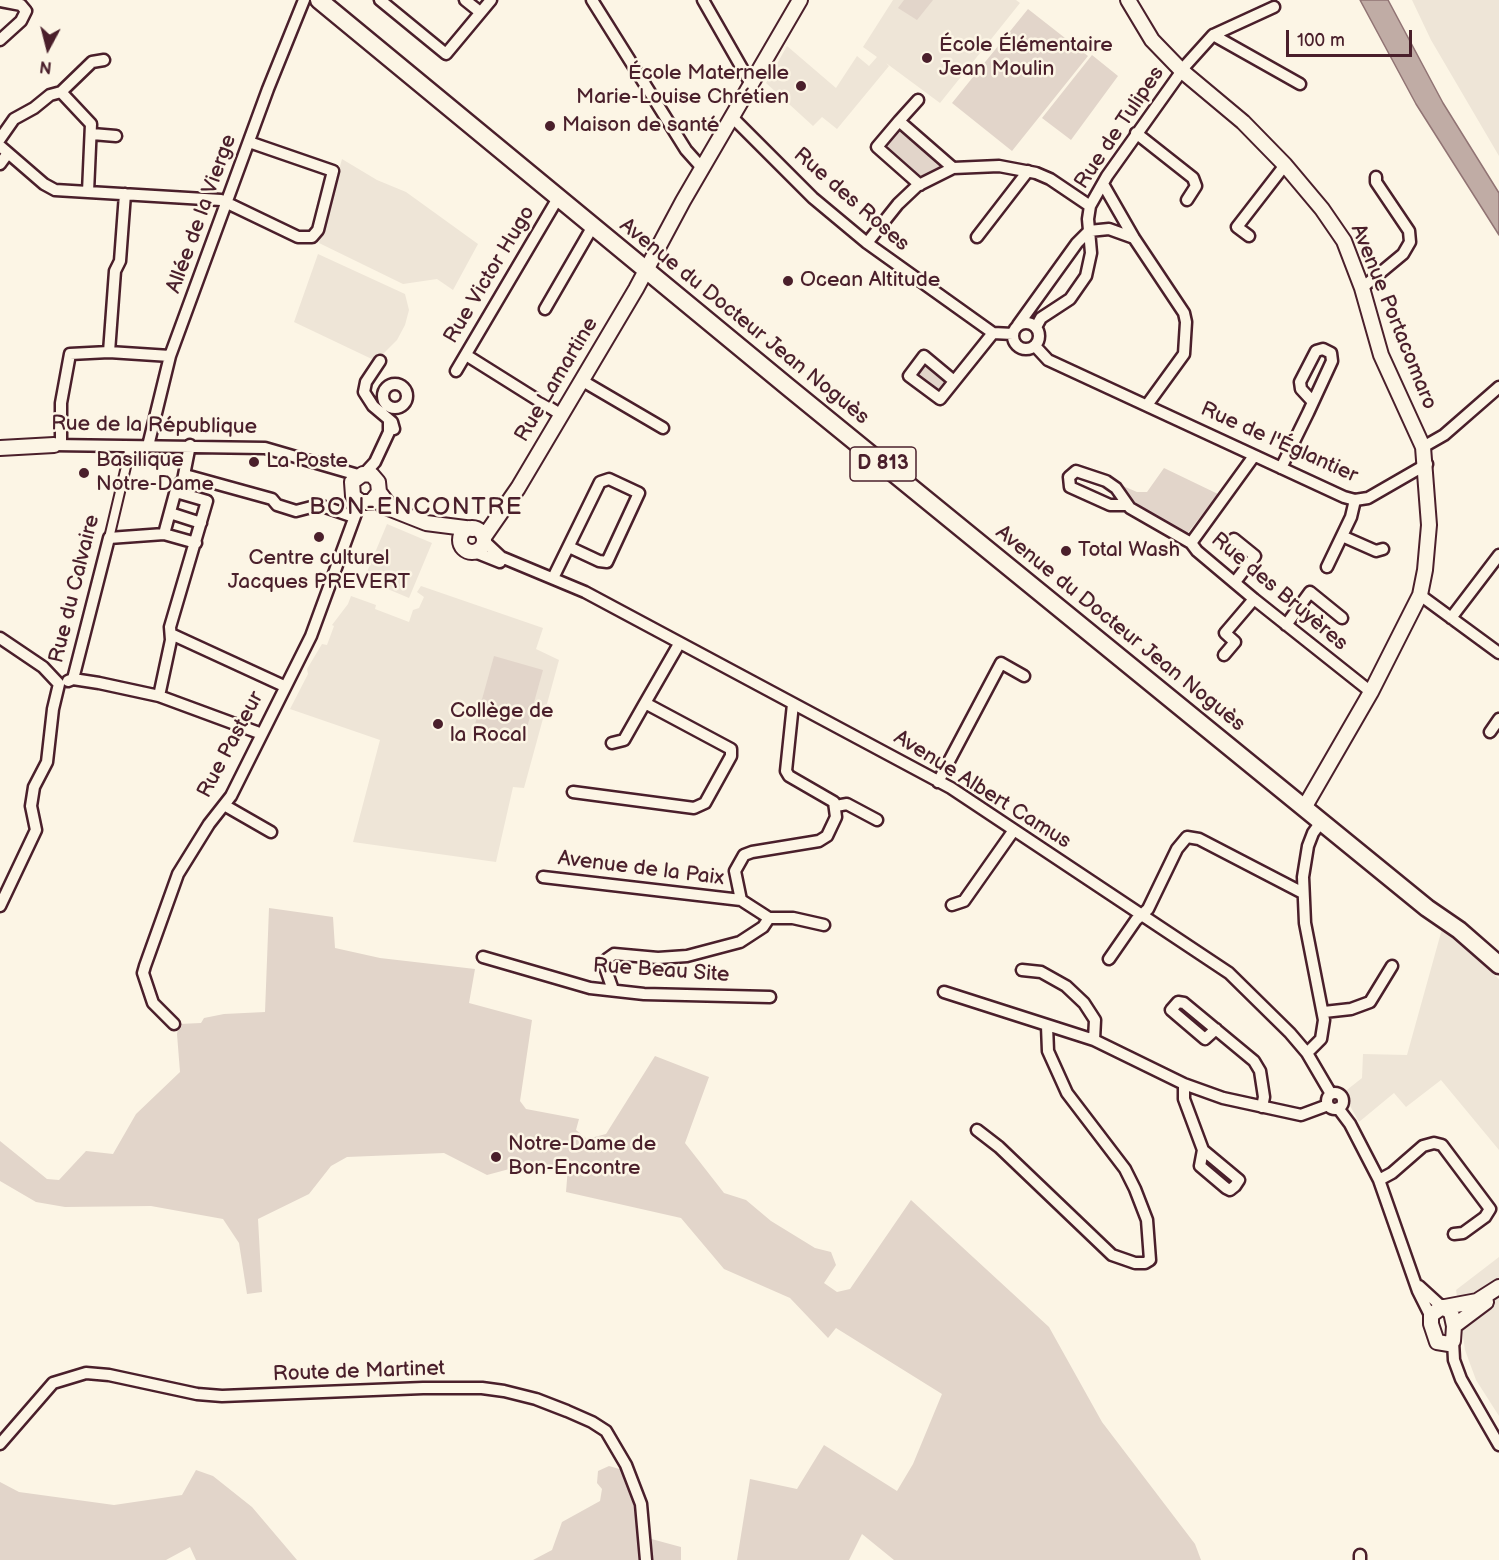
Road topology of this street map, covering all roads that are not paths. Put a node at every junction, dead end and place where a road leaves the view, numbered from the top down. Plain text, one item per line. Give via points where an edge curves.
1 (304, 0) edge
2 (319, 0) edge
3 (380, 0) edge
4 (465, 0) edge
5 (490, 0) edge
6 (592, 0) edge
7 (703, 0) edge
8 (800, 0) edge
9 (1128, 0) edge
10 (0, 1) edge
11 (1274, 7) dead end
12 (480, 12) junction
13 (1213, 35) junction
14 (0, 40) edge
15 (104, 60) dead end
16 (1182, 71) junction
17 (752, 84) junction
18 (1300, 84) dead end
19 (61, 92) junction
20 (918, 100) dead end
21 (733, 118) junction
22 (899, 121) junction
23 (1136, 133) junction
24 (92, 134) junction
25 (116, 136) dead end
26 (0, 138) edge
27 (249, 142) junction
28 (4, 149) edge
29 (0, 164) edge
30 (1285, 165) junction
31 (953, 168) junction
32 (703, 169) junction
33 (1028, 171) junction
34 (1376, 177) dead end
35 (1104, 184) junction
36 (920, 185) junction
37 (88, 192) junction
38 (125, 194) junction
39 (558, 198) junction
40 (1187, 200) dead end
41 (227, 203) junction
42 (1090, 206) junction
43 (593, 226) junction
44 (1089, 231) junction
45 (1249, 236) dead end
46 (977, 237) dead end
47 (1134, 238) junction
48 (867, 243) junction
49 (647, 270) junction
50 (1362, 288) junction
51 (545, 309) dead end
52 (1036, 327) junction
53 (1015, 330) junction
54 (993, 333) junction
55 (1035, 346) junction
56 (109, 352) junction
57 (465, 354) junction
58 (170, 356) junction
59 (380, 361) dead end
60 (456, 371) dead end
61 (581, 380) junction
62 (954, 381) dead end
63 (1499, 387) edge
64 (1313, 402) dead end
65 (405, 404) junction
66 (386, 405) junction
67 (1147, 405) junction
68 (560, 414) junction
69 (390, 427) junction
70 (663, 428) dead end
71 (57, 444) junction
72 (190, 445) junction
73 (128, 446) junction
74 (148, 446) junction
75 (1424, 447) junction
76 (0, 448) edge
77 (1254, 456) junction
78 (1427, 464) junction
79 (1281, 468) junction
80 (185, 475) junction
81 (176, 492) junction
82 (363, 493) junction
83 (1355, 500) junction
84 (1126, 505) junction
85 (170, 513) junction
86 (201, 523) junction
87 (436, 524) junction
88 (164, 534) junction
89 (1342, 536) junction
90 (109, 538) junction
91 (478, 538) junction
92 (1234, 539) dead end
93 (196, 543) junction
94 (1191, 543) junction
95 (569, 547) junction
96 (1383, 549) dead end
97 (1499, 555) edge
98 (1327, 567) dead end
99 (553, 578) junction
100 (1235, 582) junction
101 (1420, 595) junction
102 (1254, 599) junction
103 (1342, 618) dead end
104 (1451, 618) junction
105 (1286, 625) junction
106 (170, 631) junction
107 (0, 638) edge
108 (679, 644) junction
109 (1499, 653) edge
110 (1224, 655) dead end
111 (1024, 676) dead end
112 (73, 679) junction
113 (59, 684) junction
114 (284, 686) junction
115 (1371, 692) junction
116 (159, 696) junction
117 (645, 703) junction
118 (793, 704) junction
119 (1499, 719) edge
120 (1490, 732) dead end
121 (262, 734) junction
122 (612, 743) dead end
123 (938, 782) junction
124 (573, 792) dead end
125 (224, 805) junction
126 (836, 806) junction
127 (1304, 808) junction
128 (877, 820) dead end
129 (1321, 822) junction
130 (1014, 830) junction
131 (271, 832) dead end
132 (543, 877) dead end
133 (1303, 893) junction
134 (741, 900) junction
135 (952, 905) dead end
136 (0, 906) edge
137 (1142, 915) junction
138 (768, 918) junction
139 (824, 925) dead end
140 (483, 957) dead end
141 (1109, 959) dead end
142 (1499, 965) edge
143 (1392, 966) dead end
144 (1022, 970) dead end
145 (613, 990) junction
146 (944, 992) dead end
147 (770, 997) dead end
148 (1324, 1012) junction
149 (174, 1024) dead end
150 (1047, 1026) junction
151 (1216, 1029) dead end
152 (1094, 1040) junction
153 (1307, 1053) junction
154 (1184, 1084) junction
155 (1332, 1102) junction
156 (1262, 1107) junction
157 (977, 1131) dead end
158 (1203, 1150) dead end
159 (1379, 1180) junction
160 (1454, 1234) dead end
161 (1415, 1281) junction
162 (1499, 1288) edge
163 (1443, 1307) junction
164 (1431, 1317) junction
165 (1454, 1326) junction
166 (1454, 1341) junction
167 (1437, 1342) junction
168 (1461, 1378) junction
169 (0, 1444) edge
170 (1499, 1445) edge
171 (646, 1560) edge

1 - 27 street, Allée de la Vierge
2 - 39 main road, Avenue du Docteur Jean Noguès / D 813
3 - 12 street via 446,54
4 - 12 street
5 - 12 street
6 - 32 street via 686,150
7 - 17 street
8 - 17 street, Rue Lamartine
9 - 16 street, Avenue Portacomaro via 1152,40
10 - 14 street via 21,4 26,11
11 - 13 street
13 - 16 street, Rue de Tulipes
13 - 18 street
15 - 19 street via 92,62
16 - 23 street, Rue de Tulipes
16 - 30 street, Avenue Portacomaro via 1243,122
17 - 21 street, Rue Lamartine
19 - 24 street via 91,124
19 - 26 street via 14,119
20 - 22 street
21 - 32 street, Rue Lamartine
21 - 48 street, Rue des Roses via 813,198
22 - 31 street
22 - 36 street via 877,147
23 - 35 street, Rue de Tulipes
23 - 40 street via 1193,178 1196,186
24 - 25 street
24 - 37 street
27 - 41 street, Allée de la Vierge
27 - 41 street via 333,171 318,230 312,237 298,237
28 - 29 street
28 - 37 street via 51,189
30 - 45 street via 1237,227
30 - 50 street, Avenue Portacomaro via 1344,241
31 - 33 street via 999,166
31 - 36 street
32 - 49 street, Rue Lamartine
33 - 42 street via 1050,179
33 - 46 street
34 - 50 street via 1410,231 1410,242 1403,254
35 - 42 street, Rue de Tulipes
35 - 47 street
36 - 48 street via 898,204
37 - 38 street
38 - 41 street
38 - 56 street
39 - 43 main road, Avenue du Docteur Jean Noguès / D 813
39 - 57 street, Rue Victor Hugo
41 - 58 street, Allée de la Vierge
42 - 44 street
43 - 49 main road, Avenue du Docteur Jean Noguès / D 813
43 - 51 street
44 - 47 street via 1109,229
44 - 52 street via 1091,253 1086,276 1070,299 1041,318
44 - 53 street
47 - 67 street via 1184,313 1187,334 1181,361
48 - 54 street, Rue des Roses
49 - 61 street, Rue Lamartine
49 - 127 main road, Avenue du Docteur Jean Noguès / D 813
50 - 75 street, Avenue Portacomaro via 1381,355
52 - 53 street via 1025,322
52 - 55 street via 1040,335
53 - 54 street
53 - 55 street via 1015,343 1022,348
54 - 62 street
55 - 67 street via 1048,360
56 - 58 street
56 - 71 street via 74,352 68,357
57 - 60 street, Rue Victor Hugo
57 - 68 street
58 - 74 street, Allée de la Vierge
59 - 69 street via 364,392
61 - 68 street, Rue Lamartine
61 - 70 street
63 - 75 street via 1444,435
64 - 79 street
65 - 66 street via 394,408
65 - 66 street via 405,389 392,384 383,391
65 - 69 street via 399,424
66 - 69 street
67 - 77 street, Rue de l'Églantier
68 - 91 street, Rue Lamartine via 518,488
69 - 82 street
71 - 73 street, Rue de la République
71 - 76 street, Rue de la République
72 - 74 street, Rue de la République
72 - 80 street
72 - 82 street, Rue de la République via 265,448 340,470
73 - 74 street, Rue de la République
73 - 90 street, Rue du Calvaire
75 - 78 street, Avenue Portacomaro
77 - 79 street, Rue de l'Églantier
77 - 94 street, Rue des Bruyères
78 - 83 street, Rue de l'Églantier via 1368,498
78 - 101 street, Avenue Portacomaro via 1429,525
79 - 83 street, Rue de l'Églantier
80 - 81 street
80 - 82 street via 272,499 277,505 296,511
81 - 85 street
81 - 86 street via 207,501
82 - 87 street via 420,521
82 - 114 street, Rue Pasteur via 311,636
83 - 89 street
84 - 84 street via 1116,488 1106,482 1076,471 1069,477 1070,487 1110,505
84 - 94 street
85 - 86 street
85 - 88 street
86 - 93 street
87 - 91 street
87 - 91 street, Rue Lamartine via 460,541 464,532
88 - 90 street
88 - 93 street
89 - 96 street via 1376,550
89 - 98 street
90 - 112 street, Rue du Calvaire
91 - 99 street, Avenue Albert Camus via 529,570
92 - 100 street via 1255,556
93 - 106 street
94 - 100 street, Rue des Bruyères
95 - 95 street via 607,561 639,493 609,478 600,482
95 - 99 street
97 - 104 street
99 - 108 street, Avenue Albert Camus
100 - 102 street, Rue des Bruyères
101 - 104 street
101 - 115 street, Avenue Portacomaro
102 - 105 street, Rue des Bruyères
102 - 110 street via 1225,633 1235,642
103 - 105 street via 1310,592
104 - 109 street
105 - 115 street, Rue des Bruyères
106 - 114 street
106 - 116 street
107 - 113 street via 43,667
108 - 117 street
108 - 118 street, Avenue Albert Camus
111 - 123 street via 1000,663
112 - 113 street
112 - 116 street, Rue du Calvaire
113 - 136 street via 47,762 34,787 31,806 36,830
114 - 121 street, Rue Pasteur
115 - 127 street, Avenue Portacomaro
116 - 121 street, Rue du Calvaire
117 - 122 street via 624,740
117 - 124 street via 731,748 731,756 705,803 694,808
118 - 123 street, Avenue Albert Camus
118 - 126 street via 786,771
119 - 120 street
121 - 125 street, Rue Pasteur
123 - 130 street, Avenue Albert Camus
125 - 131 street
125 - 149 street, Rue Pasteur via 178,874 143,973 153,1003
126 - 128 street via 847,804
126 - 134 street via 833,826 819,841 744,855 735,872
127 - 129 main road, Avenue du Docteur Jean Noguès / D 813
129 - 133 street via 1312,833 1306,853
129 - 142 main road, Avenue du Docteur Jean Noguès / D 813
130 - 135 street via 964,901
130 - 137 street, Avenue Albert Camus
132 - 134 street, Avenue de la Paix
133 - 137 street via 1189,836 1183,838
133 - 148 street via 1305,923
134 - 138 street, Avenue de la Paix
137 - 141 street
137 - 153 street, Avenue Albert Camus via 1229,973
138 - 139 street via 793,918
138 - 145 street via 740,942 687,956 614,954 605,967
140 - 145 street, Rue Beau Site via 590,988
143 - 148 street via 1370,1002
144 - 152 street via 1041,972 1066,986 1084,1003 1095,1020
145 - 147 street, Rue Beau Site
146 - 150 street
148 - 153 street via 1321,1039
150 - 152 street
150 - 157 street via 1047,1051 1063,1084 1083,1117 1125,1169 1135,1189 1147,1220 1150,1260 1135,1263 1112,1255 999,1147
151 - 156 street via 1257,1065 1264,1097
152 - 154 street
153 - 155 street, Avenue Albert Camus
154 - 156 street
154 - 158 street via 1184,1099
155 - 156 street via 1301,1115
155 - 159 street, Avenue Albert Camus via 1350,1124
159 - 160 street via 1423,1146 1442,1145 1489,1205 1485,1216 1463,1233
159 - 161 street, Avenue Albert Camus
161 - 163 street, Avenue Albert Camus
161 - 164 street, Avenue Albert Camus
162 - 163 street via 1477,1301
162 - 165 street
163 - 164 street
163 - 165 street via 1450,1312
164 - 167 street
165 - 166 street
166 - 167 street
166 - 168 street via 1454,1360
167 - 168 street
168 - 170 street
169 - 171 street, Route de Martinet via 53,1383 86,1373 222,1396 423,1388 504,1391 557,1407 606,1431 626,1465 641,1504

